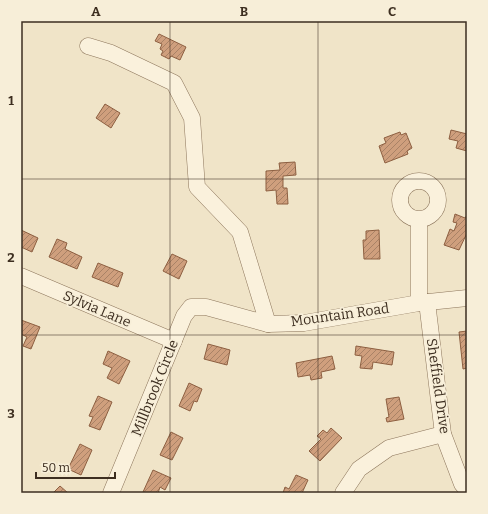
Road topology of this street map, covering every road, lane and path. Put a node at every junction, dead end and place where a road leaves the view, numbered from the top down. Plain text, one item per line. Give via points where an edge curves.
1 (88, 46) dead end
2 (419, 220) dead end
3 (21, 276) edge
4 (467, 298) edge
5 (423, 302) junction
6 (192, 307) joint
7 (268, 324) junction
8 (174, 341) junction
9 (443, 434) junction
10 (467, 490) edge
11 (111, 493) edge
12 (343, 493) edge

1 - 7 street via 111,53 174,83 192,118 197,187 240,232
2 - 5 street, Sheffield Drive
3 - 8 street, Sylvia Lane
4 - 5 street, Mountain Road
5 - 7 street, Mountain Road via 304,323
5 - 9 street, Sheffield Drive
6 - 7 street, Mountain Road via 206,307
6 - 8 street, Millbrook Circle via 184,316
8 - 11 street, Millbrook Circle
9 - 10 street, Sheffield Drive via 462,484
9 - 12 street via 389,448 359,469

